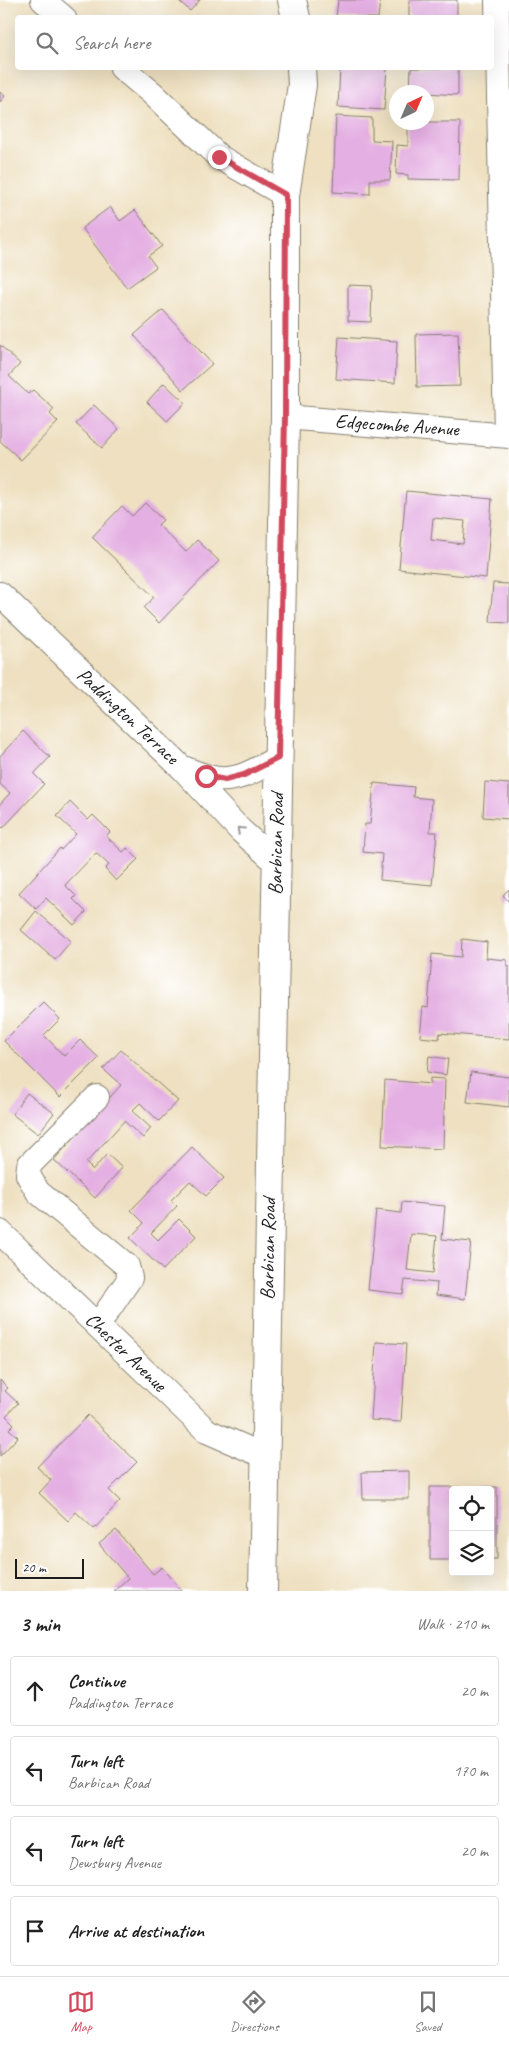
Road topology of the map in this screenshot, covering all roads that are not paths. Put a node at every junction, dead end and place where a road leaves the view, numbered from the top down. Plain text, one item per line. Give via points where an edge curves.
1 (44, 0) edge
2 (292, 0) edge
3 (497, 0) edge
4 (61, 15) edge
5 (295, 15) edge
6 (124, 70) edge
7 (301, 70) edge
8 (504, 110) edge
9 (286, 195) junction
10 (506, 269) edge
11 (285, 417) junction
12 (508, 435) edge
13 (0, 594) edge
14 (278, 758) junction
15 (181, 766) junction
16 (276, 862) junction
17 (96, 1097) dead end
18 (0, 1232) edge
19 (98, 1325) junction
20 (264, 1452) junction
21 (263, 1591) edge

1 - 4 street
2 - 5 main road
3 - 8 street
6 - 9 street via 219,157
7 - 9 main road, Barbican Road via 302,85
8 - 10 street
9 - 11 main road, Barbican Road
10 - 12 street
11 - 12 street, Edgecombe Avenue
11 - 14 main road, Barbican Road
13 - 15 street, Paddington Terrace
14 - 15 street, Paddington Terrace via 244,775 225,780
14 - 16 main road, Barbican Road
16 -> 15 street via 240,830
16 - 20 main road, Barbican Road
17 - 19 street via 30,1165 28,1175 38,1192 127,1266 130,1278
18 - 19 street, Chester Avenue
19 - 20 street, Chester Avenue via 207,1431 253,1451
20 - 21 main road, Barbican Road

